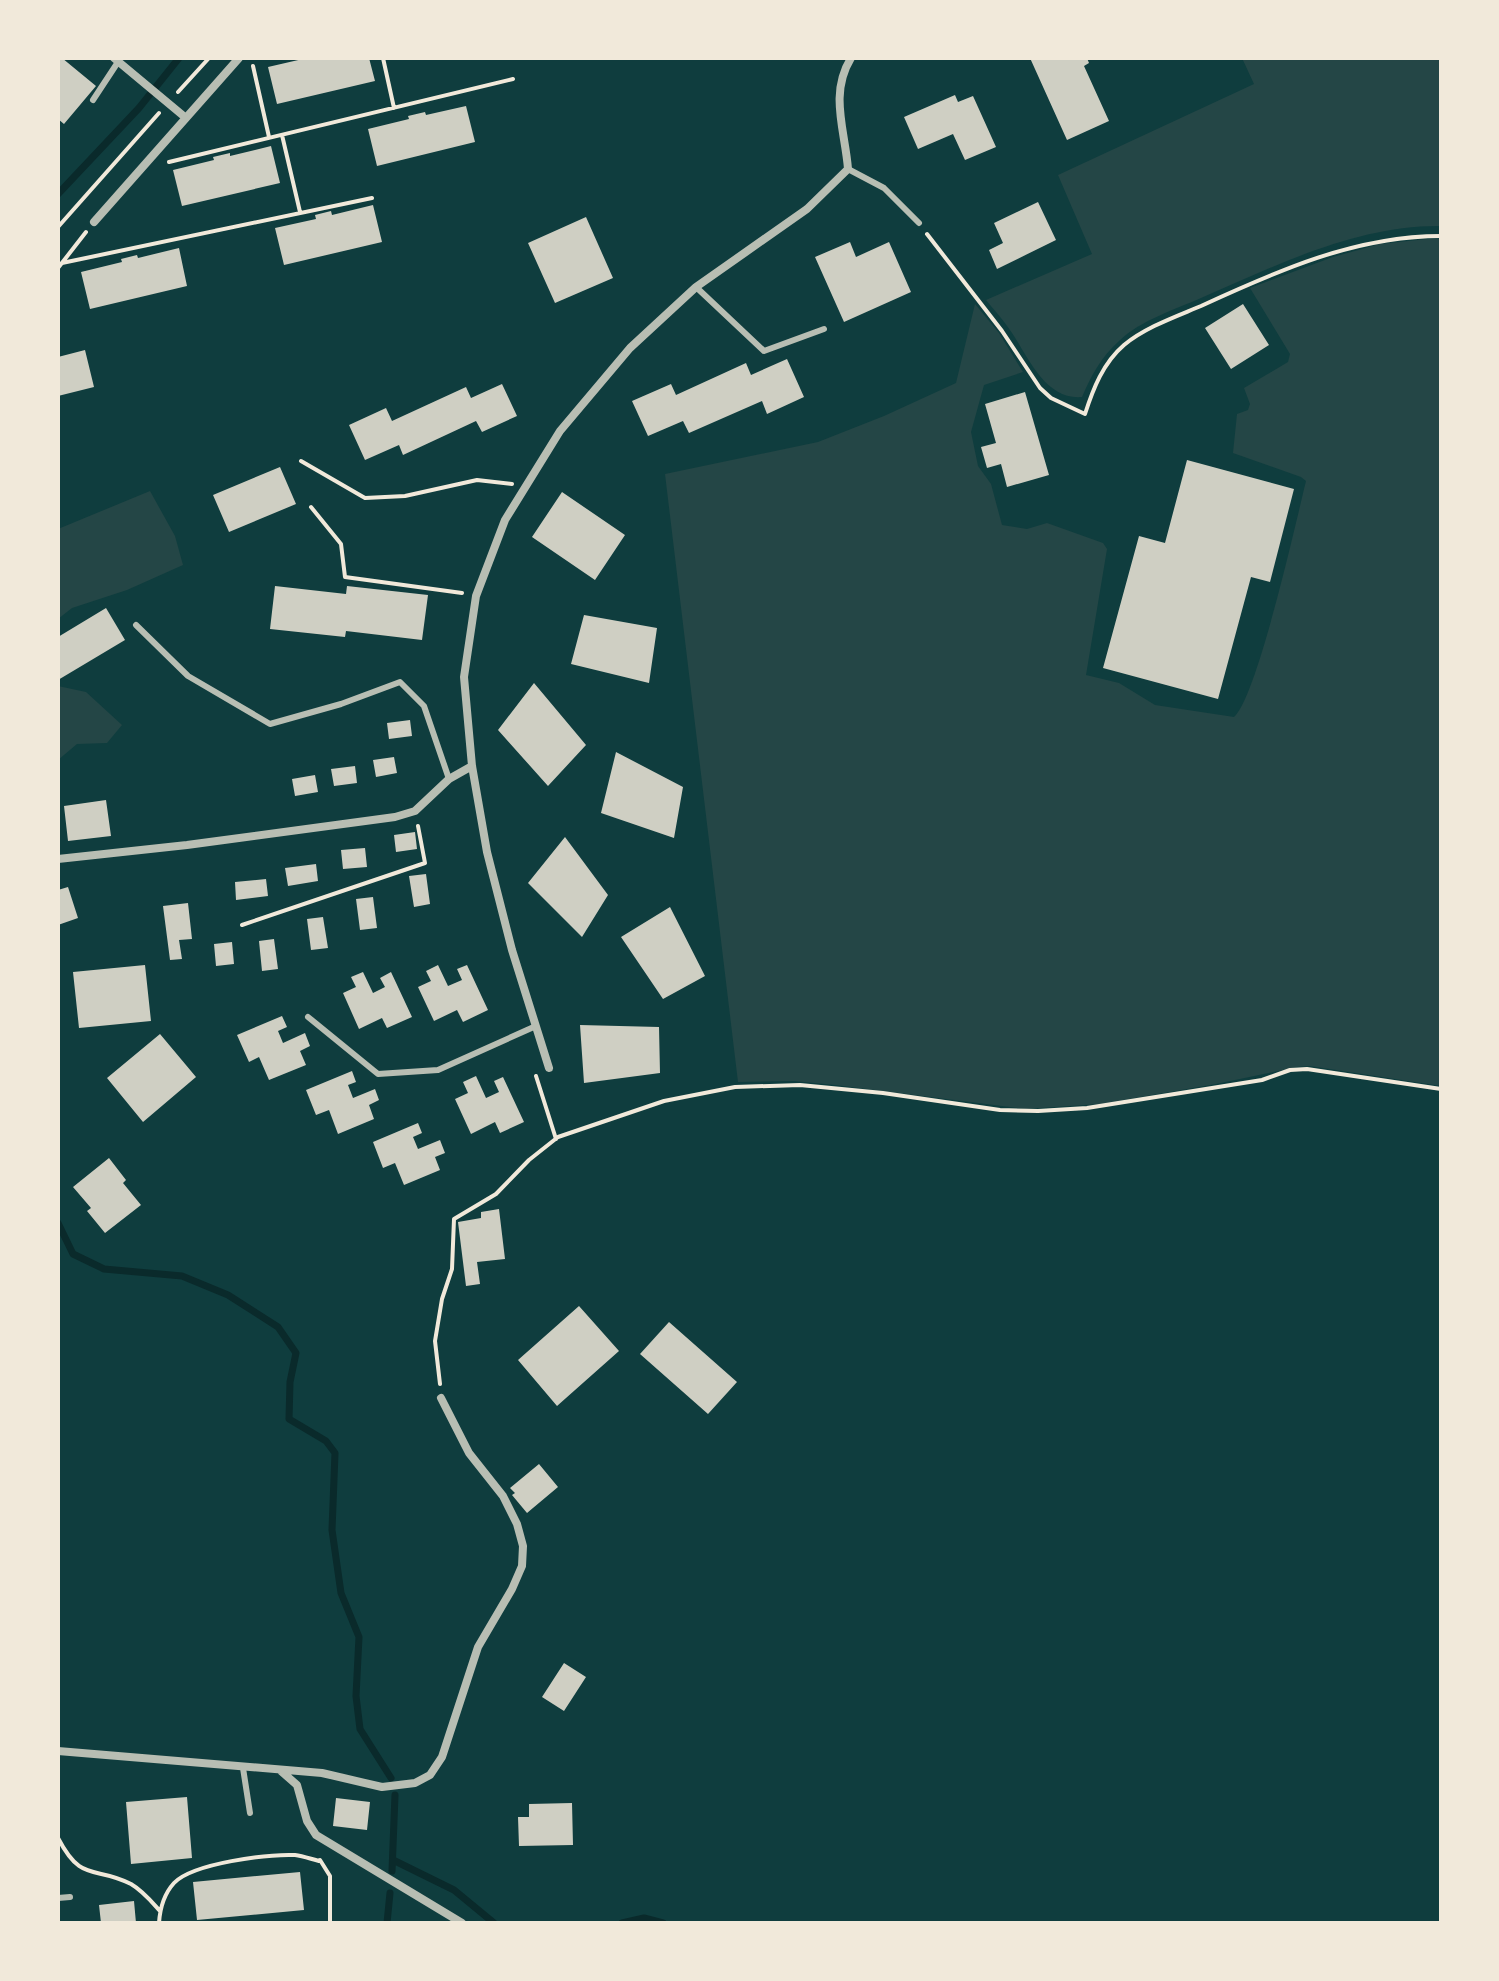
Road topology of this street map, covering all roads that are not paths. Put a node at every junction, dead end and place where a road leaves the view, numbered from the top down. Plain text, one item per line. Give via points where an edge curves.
1 (239, 58) edge
2 (851, 58) edge
3 (119, 63) edge
4 (93, 100) dead end
5 (186, 118) junction
6 (848, 169) junction
7 (94, 222) road end
8 (919, 223) road end
9 (696, 287) junction
10 (824, 329) dead end
11 (136, 625) dead end
12 (472, 766) junction
13 (449, 779) junction
14 (58, 859) edge
15 (308, 1017) dead end
16 (536, 1026) junction
17 (549, 1068) road end
18 (441, 1398) road end
19 (58, 1751) edge
20 (243, 1768) junction
21 (281, 1771) junction
22 (250, 1813) dead end
23 (70, 1897) dead end
24 (58, 1898) edge
25 (462, 1923) edge

1 - 5 street
2 - 6 street via 840,86 838,116
3 - 4 lane
3 - 5 street
5 - 7 street
6 - 8 lane via 884,188
6 - 9 street via 807,209
9 - 10 lane via 764,351
9 - 12 street via 630,348 560,431 505,520 476,596 464,677
11 - 13 lane via 188,676 270,724 400,682 424,706
12 - 13 street
12 - 16 street via 487,852
13 - 14 street via 415,811 395,817
15 - 16 lane via 378,1074 438,1070
16 - 17 street
18 - 21 street via 469,1453 503,1496 523,1546 522,1566 478,1647 442,1757 430,1775 404,1786
19 - 20 street
20 - 21 street
20 - 22 lane
21 - 25 street via 297,1785 316,1835
23 - 24 lane

